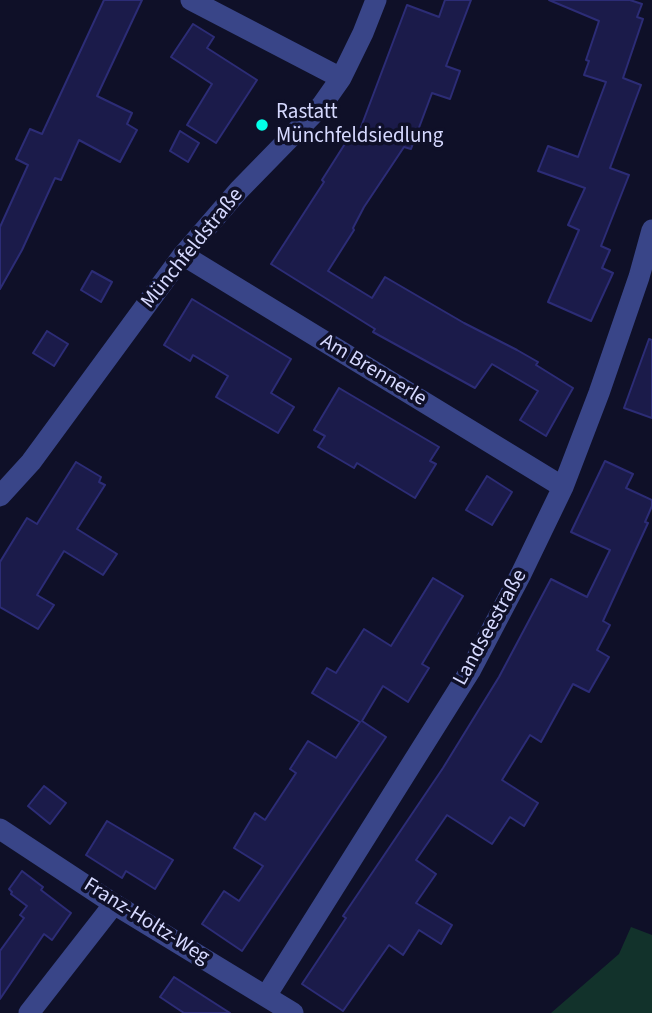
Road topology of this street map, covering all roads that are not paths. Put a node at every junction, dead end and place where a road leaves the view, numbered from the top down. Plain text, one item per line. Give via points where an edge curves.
1 (191, 0) edge
2 (376, 0) edge
3 (341, 78) junction
4 (652, 230) edge
5 (183, 256) junction
6 (563, 487) junction
7 (0, 496) edge
8 (0, 829) edge
9 (114, 904) junction
10 (266, 996) junction
11 (29, 1013) edge
12 (293, 1013) edge

1 - 3 street
2 - 3 street, Münchfeldstraße
3 - 5 street, Münchfeldstraße via 322,105
4 - 6 street, Landseestraße via 614,354
5 - 6 street, Am Brennerle
5 - 7 street, Münchfeldstraße via 31,462
6 - 10 street, Landseestraße via 470,671
8 - 9 street, Franz-Holtz-Weg
9 - 10 street, Franz-Holtz-Weg
9 - 11 street
10 - 12 street, Franz-Holtz-Weg

